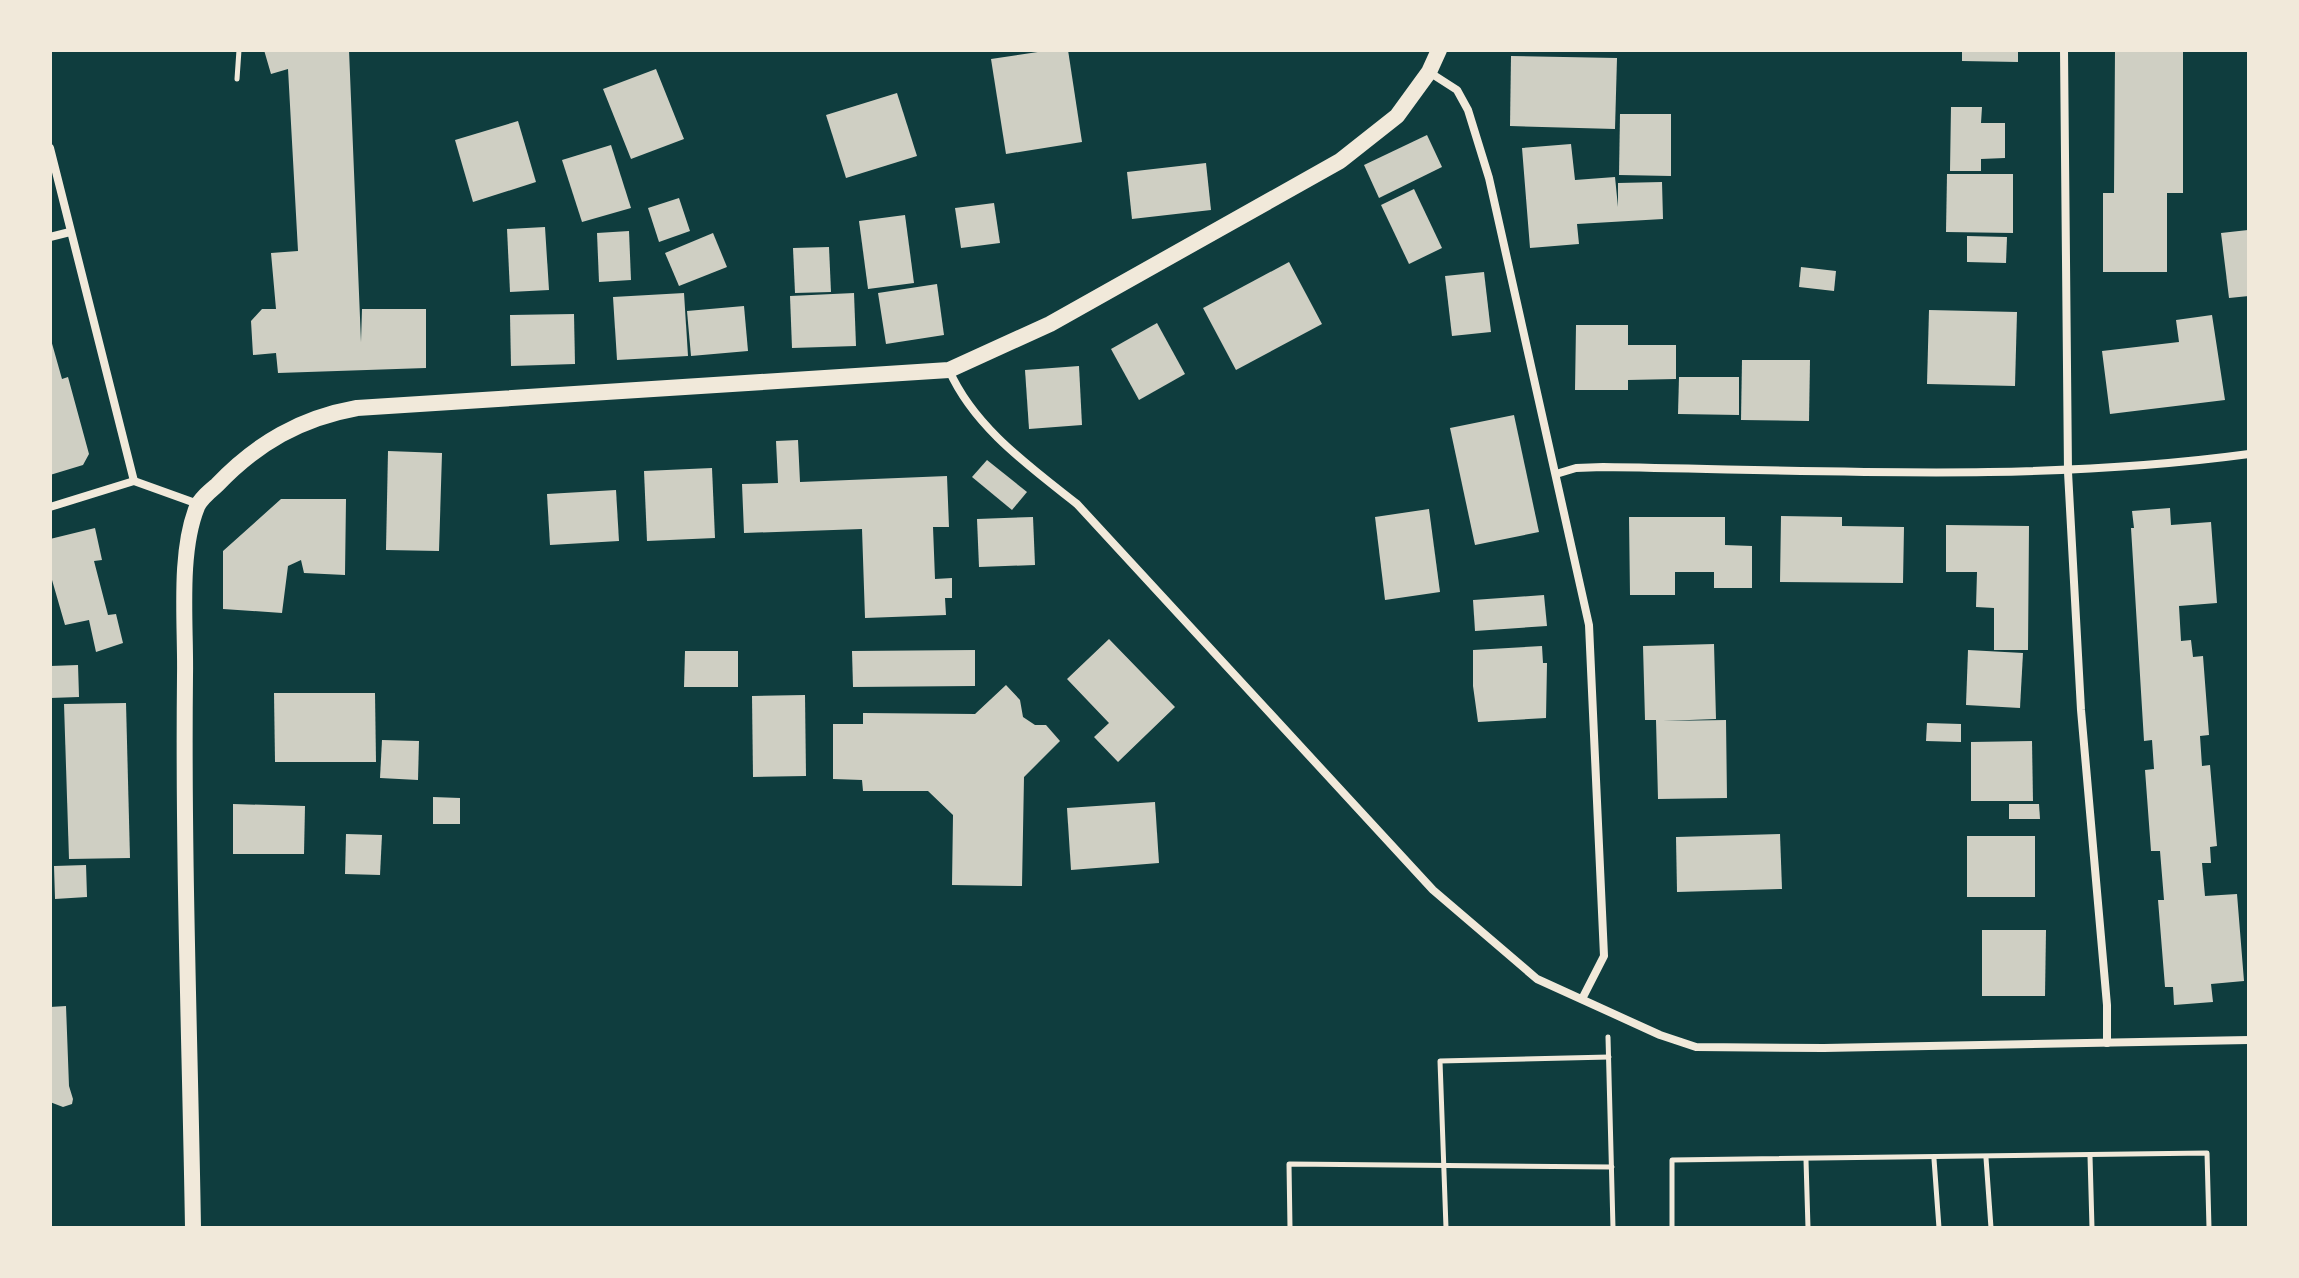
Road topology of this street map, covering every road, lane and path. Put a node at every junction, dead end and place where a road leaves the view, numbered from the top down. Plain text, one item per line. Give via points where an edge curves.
1 (239, 50) edge
2 (1439, 50) edge
3 (2064, 50) edge
4 (1429, 72) junction
5 (237, 79) dead end
6 (50, 148) edge
7 (70, 232) junction
8 (50, 237) edge
9 (949, 370) junction
10 (2249, 454) edge
11 (2068, 472) junction
12 (1556, 474) junction
13 (134, 481) junction
14 (198, 504) junction
15 (50, 507) edge
16 (1582, 999) junction
17 (2249, 1040) edge
18 (2107, 1043) junction
19 (2090, 1156) junction
20 (1986, 1158) junction
21 (1934, 1159) junction
22 (1806, 1160) junction
23 (1442, 1165) junction
24 (1612, 1167) junction
25 (193, 1228) edge
26 (1290, 1228) edge
27 (1446, 1228) edge
28 (1613, 1228) edge
29 (1672, 1228) edge
30 (1808, 1228) edge
31 (1939, 1228) edge
32 (1991, 1228) edge
33 (2092, 1228) edge
34 (2209, 1228) edge

1 - 5 path
2 - 4 main road
3 - 11 street
4 - 9 main road via 1397,116 1340,161 1050,324
4 - 12 street via 1457,90 1468,110 1489,178
6 - 7 street
7 - 8 street
7 - 13 street
9 - 14 main road via 357,408 321,415 256,447
9 - 16 street via 963,401 1025,463 1077,504 1433,890 1537,979
10 - 11 street
11 - 12 street via 1603,467
11 - 18 street
12 - 16 street via 1589,625 1592,679 1604,956
13 - 14 street
13 - 15 street
14 - 25 main road via 188,539 184,731
16 - 18 street via 1696,1047
17 - 18 street
19 - 20 path
19 - 33 path
19 - 34 path via 2207,1153
20 - 21 path
20 - 32 path
21 - 22 path
21 - 31 path
22 - 29 path via 1672,1160
22 - 30 path
23 - 24 path
23 - 24 path via 1440,1061 1609,1057
23 - 26 path via 1289,1164
23 - 27 path
24 - 28 path

